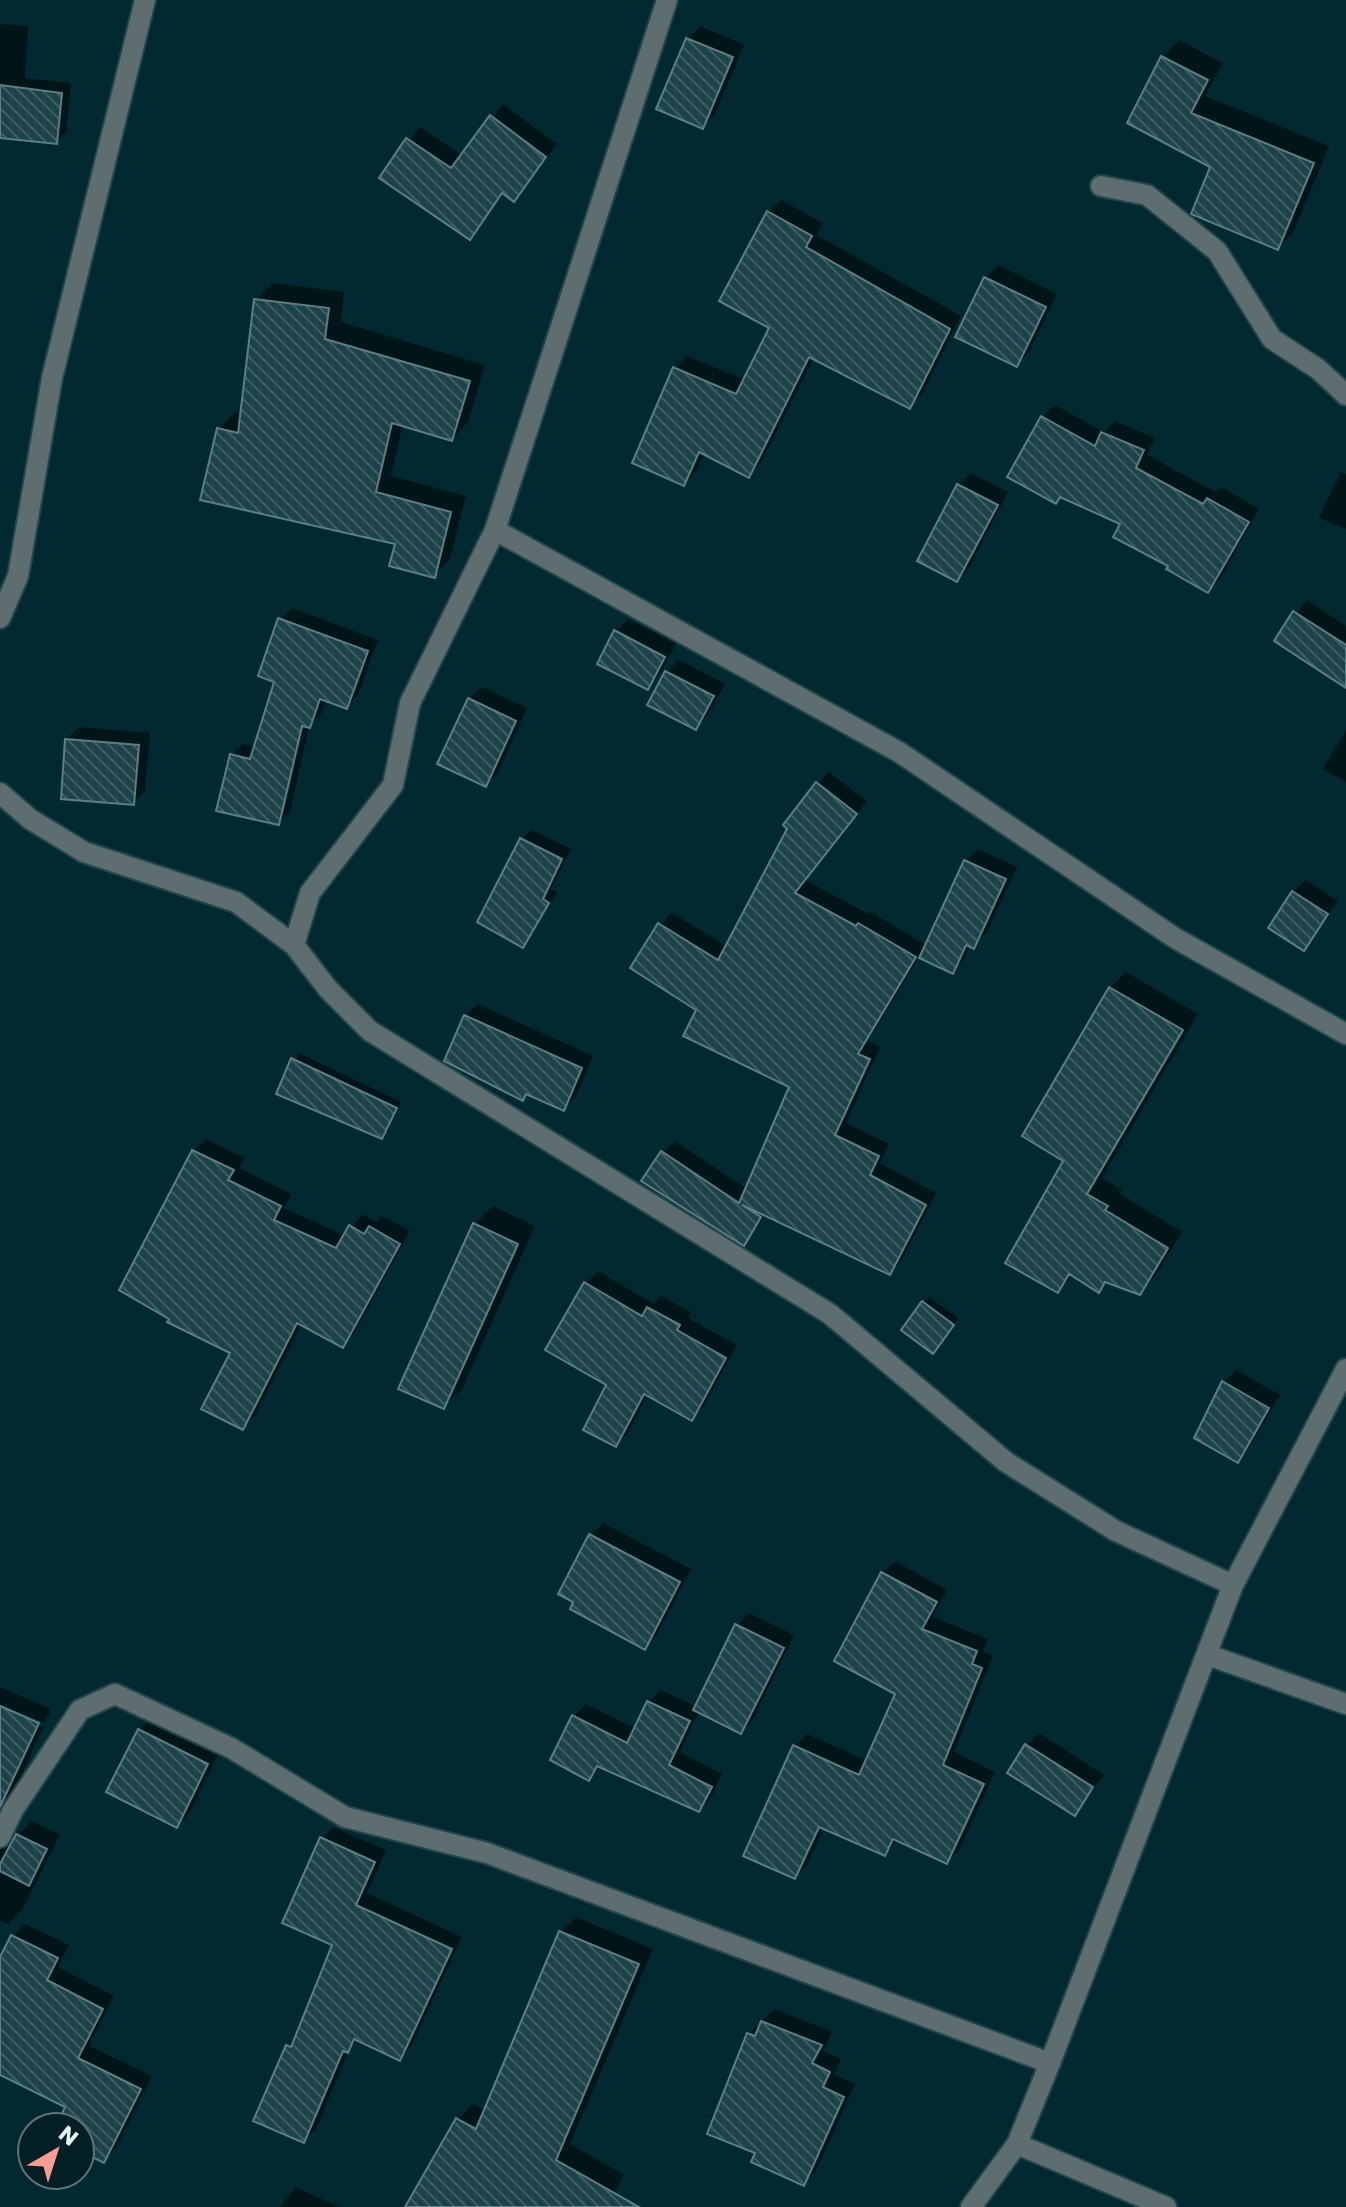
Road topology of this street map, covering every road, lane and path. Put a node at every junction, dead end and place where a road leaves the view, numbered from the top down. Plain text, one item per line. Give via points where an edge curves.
1 (145, 0) edge
2 (667, 0) edge
3 (1101, 186) dead end
4 (1346, 395) edge
5 (495, 530) junction
6 (0, 618) edge
7 (0, 793) edge
8 (294, 945) junction
9 (1346, 1034) edge
10 (1346, 1369) edge
11 (1233, 1585) junction
12 (1208, 1655) junction
13 (1346, 1704) edge
14 (0, 1837) edge
15 (1050, 2063) junction
16 (1017, 2144) junction
17 (971, 2207) edge
18 (1166, 2207) edge

1 - 6 street via 52,378 18,576
2 - 5 street
3 - 4 street via 1147,195 1217,251 1272,339
5 - 8 street via 410,703 393,785 310,893
5 - 9 street via 899,752 1175,938
7 - 8 street via 30,819 84,852 236,902
8 - 11 street via 370,1031 830,1314 1006,1462 1116,1531
10 - 11 street
11 - 12 street
12 - 13 street
12 - 15 street
14 - 15 street via 80,1710 115,1694 231,1748 345,1817 487,1853
15 - 16 street
16 - 17 street
16 - 18 street

